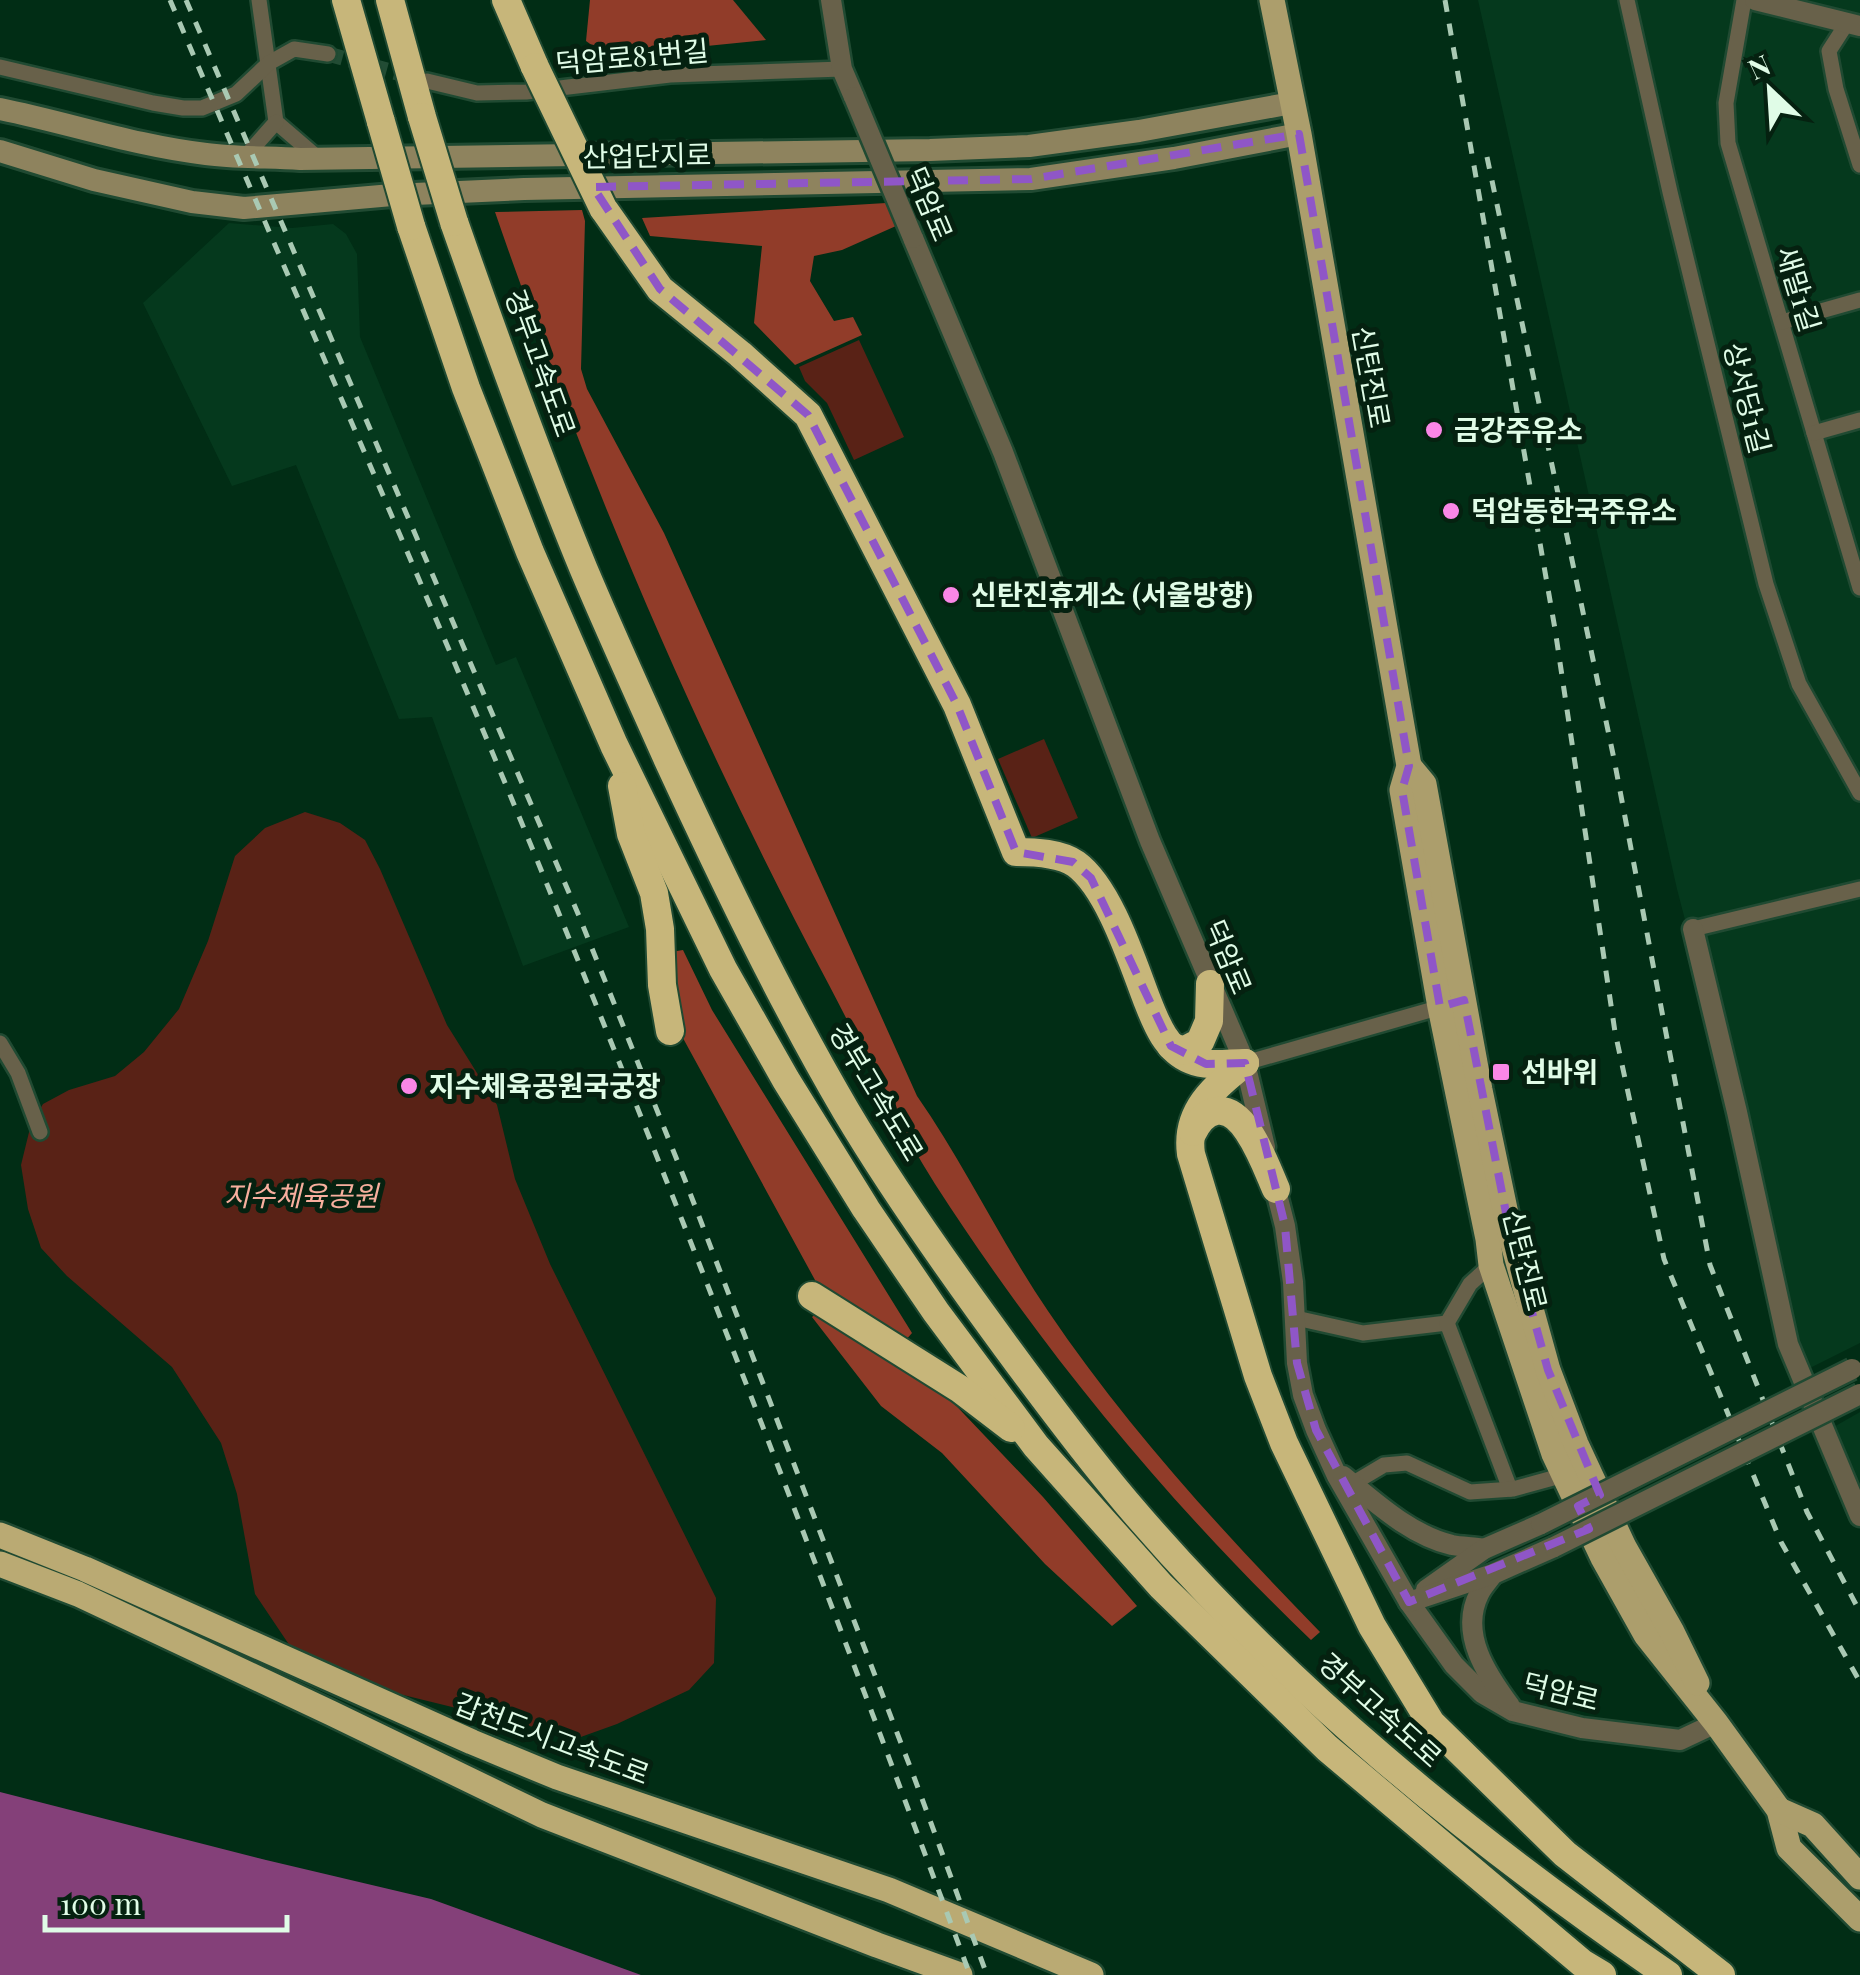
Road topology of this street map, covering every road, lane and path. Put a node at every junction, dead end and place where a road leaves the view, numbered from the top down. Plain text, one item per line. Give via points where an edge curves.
1 (259, 0) edge
2 (346, 0) edge
3 (390, 0) edge
4 (506, 0) edge
5 (831, 0) edge
6 (1272, 0) edge
7 (1627, 0) edge
8 (1744, 0) edge
9 (1756, 0) edge
10 (1854, 25) edge
11 (328, 54) tunnel mouth
12 (269, 63) junction
13 (0, 68) edge
14 (842, 69) junction
15 (427, 81) tunnel mouth
16 (1292, 103) junction
17 (0, 108) edge
18 (276, 122) junction
19 (1298, 134) junction
20 (0, 151) edge
21 (246, 156) junction
22 (319, 158) junction
23 (1860, 165) edge
24 (1860, 300) edge
25 (1782, 322) junction
26 (1860, 420) edge
27 (1814, 433) junction
28 (1860, 586) edge
29 (614, 745) junction
30 (1860, 793) edge
31 (1860, 889) edge
32 (1693, 928) joint
33 (1210, 984) junction
34 (1452, 1004) junction
35 (670, 1031) dead end
36 (0, 1042) edge
37 (1172, 1046) junction
38 (1245, 1063) junction
39 (40, 1132) dead end
40 (1189, 1142) junction
41 (1276, 1189) junction
42 (1490, 1265) junction
43 (812, 1296) dead end
44 (1296, 1318) junction
45 (1446, 1323) junction
46 (1856, 1367) edge
47 (1860, 1394) edge
48 (1036, 1446) junction
49 (1334, 1468) junction
50 (1564, 1475) junction
51 (1352, 1484) junction
52 (1510, 1489) junction
53 (1860, 1516) edge
54 (0, 1535) edge
55 (1484, 1549) junction
56 (0, 1564) edge
57 (1493, 1574) junction
58 (1409, 1602) junction
59 (1513, 1710) junction
60 (1716, 1723) junction
61 (1779, 1810) junction
62 (1860, 1877) edge
63 (1860, 1919) edge
64 (960, 1975) edge
65 (1091, 1975) edge
66 (1602, 1975) edge
67 (1668, 1975) edge
68 (1721, 1975) edge

1 - 12 street
2 - 29 highway, bridge via 466,388
3 - 67 highway, 경부고속도로, bridge via 454,222 578,554 779,989 928,1239 1041,1396 1212,1596 1398,1772
4 - 37 highway, bridge via 603,208 660,289 808,415 957,706 1016,852 1074,862 1091,878
5 - 14 street, 덕암로
6 - 16 main road, 신탄진로
7 - 30 street, 상서당1길 via 1766,584 1799,684
8 - 25 street, 새말1길 via 1726,103 1728,143
9 - 10 street
10 - 23 street via 1829,50
11 - 12 street via 294,50
12 - 13 street via 236,94 202,108 153,104
12 - 18 street
14 - 15 street, 덕암로81번길 via 670,75 526,92 477,93
14 - 33 street, 덕암로, bridge via 1003,452
16 - 19 main road, 신탄진로
16 - 22 main road, 산업단지로 via 1029,146
17 - 21 main road, 산업단지로 via 128,140
18 - 21 street
18 - 22 street
19 - 20 main road, 산업단지로 via 1031,179 524,189 244,208 94,180
19 - 34 main road, 신탄진로 via 1409,766 1402,790
21 - 22 main road, 산업단지로
24 - 25 street
25 - 27 street, 새말1길
26 - 27 street
27 - 28 street, 새말1길
29 - 35 highway via 631,834 654,893
29 - 48 highway via 786,1080 866,1210
31 - 32 street
32 - 53 street via 1788,1344
33 - 37 highway via 1200,1042 1183,1051
33 - 38 street, 덕암로
34 - 38 street
34 - 42 main road, 신탄진로
34 - 60 main road, 신탄진로 via 1548,1370 1624,1547
36 - 39 street
37 - 38 highway via 1206,1064
38 - 40 highway via 1207,1095
38 - 41 street, 덕암로
40 - 41 highway via 1205,1116 1231,1113 1255,1143
40 - 68 highway via 1284,1443 1372,1626 1431,1723 1565,1854
41 - 44 street, 덕암로
42 - 45 street
42 - 50 main road, 신탄진로
43 - 48 highway via 960,1388
44 - 45 street via 1363,1332
44 - 49 street, 덕암로 via 1303,1394
45 - 52 street
46 - 55 street, bridge
47 - 57 street, bridge
48 - 66 highway via 1161,1586 1326,1748
49 - 51 street
49 - 58 street, 덕암로
50 - 52 street
50 - 60 main road, 신탄진로 via 1646,1636
51 - 52 street via 1384,1465 1406,1463 1470,1492
51 - 55 street via 1417,1532
54 - 65 highway, 갑천도시고속도로 via 506,1756 889,1890
55 - 58 street
56 - 64 highway via 128,1617 542,1815
57 - 58 street
57 - 59 street via 1478,1594 1474,1644
58 - 59 street, 덕암로 via 1454,1665 1482,1693
59 - 60 street, 덕암로 via 1582,1728 1680,1740
60 - 61 main road, 신탄진로
61 - 62 main road, 신탄진로 via 1813,1826
61 - 63 main road, 신탄진로 via 1788,1848

